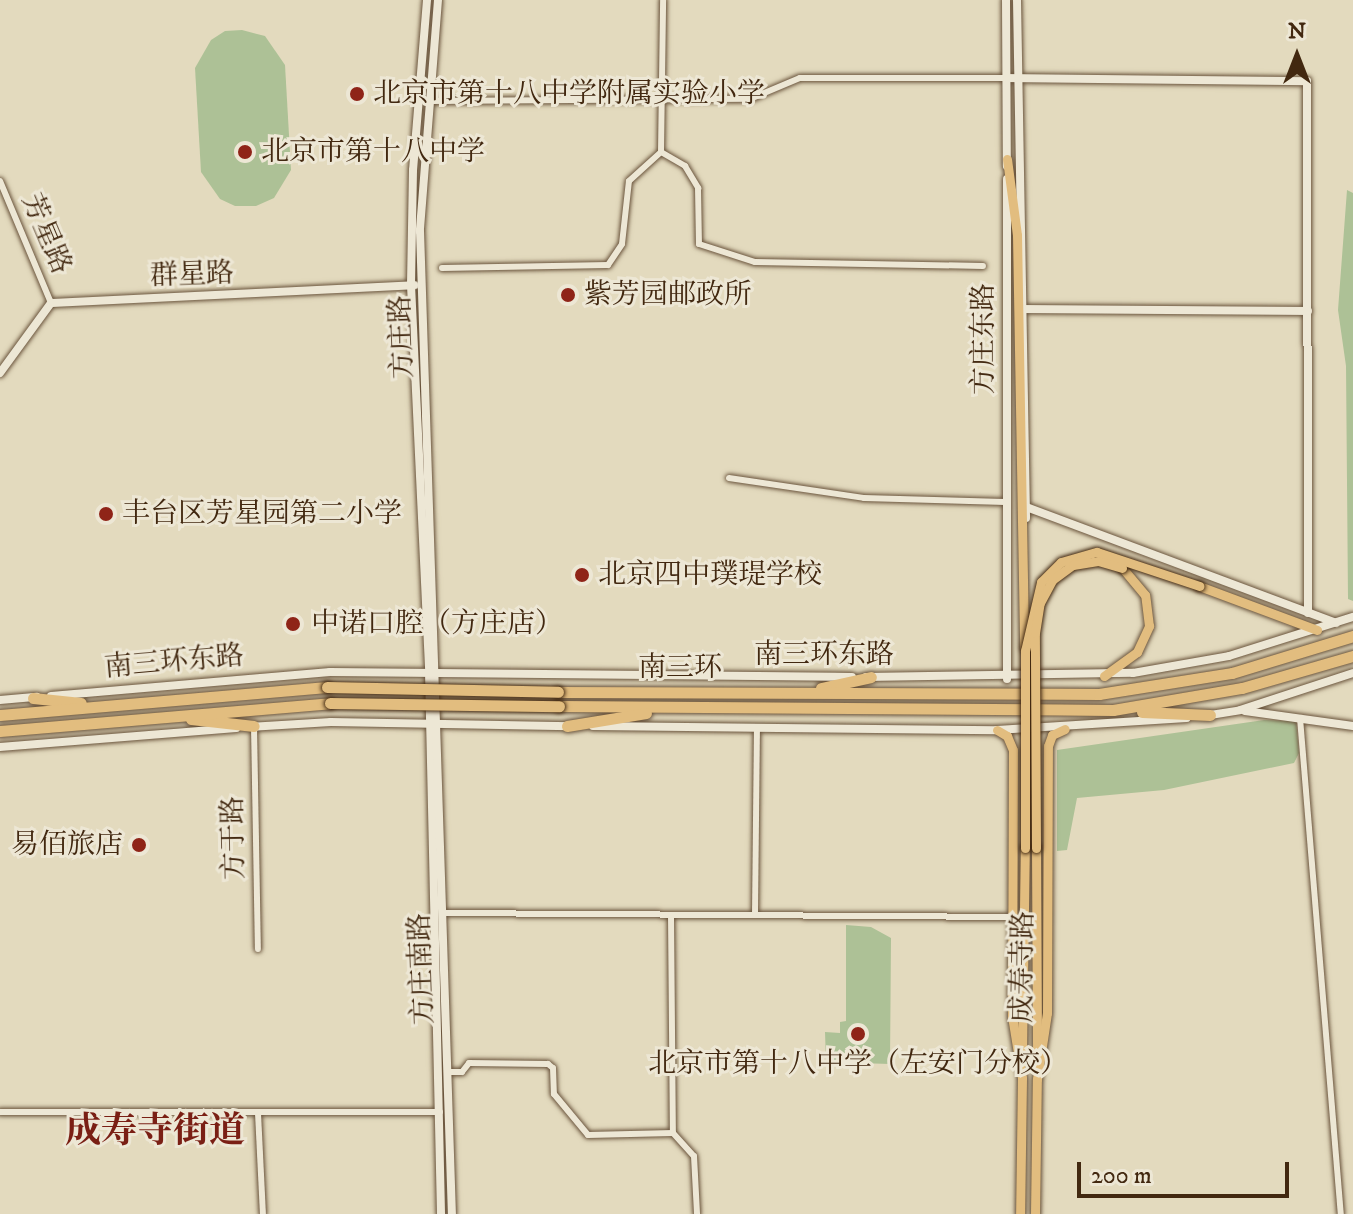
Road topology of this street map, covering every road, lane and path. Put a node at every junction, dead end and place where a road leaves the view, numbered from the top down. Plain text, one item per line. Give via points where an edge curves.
1 (427, 0) edge
2 (438, 0) edge
3 (663, 0) edge
4 (1006, 0) edge
5 (1017, 0) edge
6 (1007, 78) junction
7 (1019, 78) junction
8 (430, 101) junction
9 (661, 102) junction
10 (661, 152) junction
11 (1007, 159) junction
12 (0, 181) edge
13 (983, 266) dead end
14 (442, 268) dead end
15 (411, 285) junction
16 (422, 285) junction
17 (51, 303) junction
18 (1025, 309) junction
19 (1308, 311) junction
20 (0, 373) edge
21 (729, 478) dead end
22 (1005, 502) junction
23 (1026, 507) junction
24 (1308, 613) junction
25 (1353, 617) edge
26 (1337, 624) junction
27 (1317, 630) junction
28 (1353, 636) edge
29 (1025, 651) junction
30 (1353, 656) edge
31 (433, 672) junction
32 (1353, 673) edge
33 (1104, 676) junction
34 (871, 677) junction
35 (1026, 678) junction
36 (1007, 679) junction
37 (800, 692) junction
38 (33, 698) junction
39 (0, 700) edge
40 (106, 706) junction
41 (676, 708) junction
42 (1113, 710) junction
43 (1240, 710) junction
44 (0, 715) edge
45 (1210, 715) junction
46 (166, 716) junction
47 (1300, 718) junction
48 (432, 723) junction
49 (254, 726) junction
50 (567, 726) junction
51 (1353, 726) edge
52 (757, 728) junction
53 (1065, 729) junction
54 (997, 730) junction
55 (0, 731) edge
56 (0, 747) edge
57 (1013, 824) junction
58 (1047, 824) junction
59 (443, 913) junction
60 (671, 915) junction
61 (755, 915) junction
62 (1012, 917) junction
63 (258, 949) dead end
64 (447, 1072) junction
65 (1022, 1078) junction
66 (1037, 1079) junction
67 (0, 1112) edge
68 (440, 1112) junction
69 (258, 1113) junction
70 (673, 1133) junction
71 (263, 1214) edge
72 (441, 1214) edge
73 (452, 1214) edge
74 (697, 1214) edge
75 (1020, 1214) edge
76 (1035, 1214) edge
77 (1341, 1214) edge

1 - 15 street, 方庄路 via 413,170
2 - 8 street, 方庄路
3 - 9 street
4 - 6 street, 方庄东路
5 - 7 street
6 - 7 street
6 - 9 street via 800,78 750,99
6 - 11 street, 方庄东路
7 - 18 street
7 - 19 street via 1307,81
8 - 9 street
8 - 16 street, 方庄路
9 - 10 street
10 - 13 street via 685,166 698,188 699,244 755,262
10 - 14 street via 629,181 622,244 608,265
11 - 22 street, 方庄东路
11 - 29 main road, bridge via 1017,235
12 - 17 street, 芳星路
15 - 16 street, 群星路
15 - 17 street, 群星路
15 - 31 street, 方庄路
16 - 31 street, 方庄路
17 - 20 street
18 - 19 street
18 - 23 street
19 - 24 street
21 - 22 street via 864,498
22 - 36 street, 方庄东路
23 - 24 street
23 - 35 street
24 - 26 street
25 - 26 street, 南三环东路
26 - 27 street, 南三环东路
27 - 29 main road, bridge via 1115,555 1078,554 1041,582
27 - 33 street, 南三环东路 via 1229,656
28 - 37 highway, 南三环 via 1260,666 1142,690 1050,697
29 - 65 main road, bridge
30 - 42 highway, 南三环 via 1242,688
31 - 34 street, 南三环东路
31 - 38 street, 南三环东路 via 289,673
31 - 48 street
32 - 43 street
33 - 35 street, 南三环东路
33 - 66 main road, bridge via 1137,652 1149,626 1145,595 1122,568 1098,561 1073,565 1052,580 1040,603
34 - 36 street, 南三环东路
34 - 37 highway
35 - 36 street, 南三环东路
37 - 40 highway, 南三环, bridge via 327,687
38 - 39 street, 南三环东路
38 - 40 highway
40 - 44 highway, 南三环
41 - 42 highway, 南三环
41 - 46 highway, 南三环, bridge via 330,703
41 - 50 highway
42 - 45 highway
43 - 45 street
43 - 47 street
45 - 53 street
46 - 49 highway
46 - 55 highway, 南三环
47 - 51 street
47 - 77 street
48 - 49 street
48 - 50 street
48 - 59 street, 方庄南路
48 - 68 street, 方庄南路
49 - 56 street
49 - 63 street, 方于路
50 - 52 street
52 - 54 street
52 - 61 street
53 - 54 street
53 - 58 main road, 成寿寺路 via 1052,735 1048,746
54 - 57 main road, 成寿寺路 via 1007,736 1013,750
57 - 58 main road via 1018,813 1030,809 1041,813
57 - 62 main road, 成寿寺路
58 - 66 main road, 成寿寺路 via 1047,1013
59 - 60 street
59 - 64 street, 方庄南路
60 - 61 street
60 - 70 street
61 - 62 street
62 - 65 main road, 成寿寺路 via 1012,1016
64 - 70 street via 462,1072 469,1063 548,1064 553,1068 554,1094 588,1135
64 - 73 street, 方庄南路
65 - 75 main road, 成寿寺路
66 - 76 main road, 成寿寺路
67 - 69 street
68 - 69 street
68 - 72 street, 方庄南路
69 - 71 street
70 - 74 street via 694,1156

